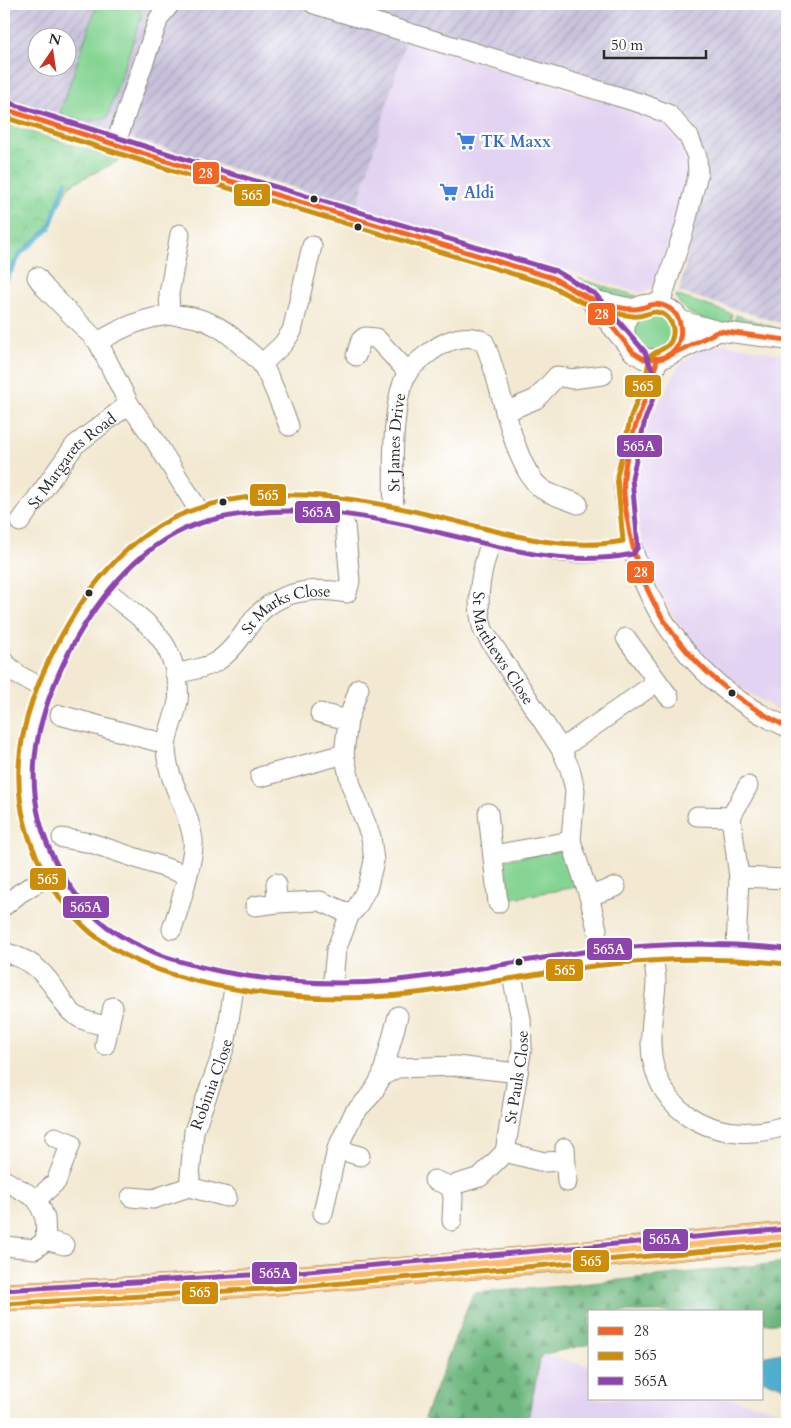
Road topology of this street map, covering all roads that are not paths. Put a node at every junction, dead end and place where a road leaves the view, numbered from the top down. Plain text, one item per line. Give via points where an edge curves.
1 (170, 4) edge
2 (314, 4) edge
3 (4, 109) edge
4 (115, 145) junction
5 (180, 234) dead end
6 (312, 246) dead end
7 (37, 277) dead end
8 (590, 299) junction
9 (660, 304) junction
10 (635, 309) junction
11 (170, 314) junction
12 (679, 320) junction
13 (720, 331) junction
14 (787, 340) edge
15 (626, 341) junction
16 (98, 342) junction
17 (356, 356) dead end
18 (656, 356) junction
19 (262, 364) junction
20 (408, 372) junction
21 (603, 375) dead end
22 (129, 404) junction
23 (505, 412) junction
24 (289, 426) dead end
25 (578, 504) dead end
26 (201, 514) junction
27 (394, 514) junction
28 (20, 522) dead end
29 (345, 526) dead end
30 (492, 538) junction
31 (631, 547) junction
32 (103, 587) junction
33 (626, 638) dead end
34 (4, 662) edge
35 (175, 674) junction
36 (657, 682) junction
37 (43, 688) junction
38 (358, 688) dead end
39 (669, 697) dead end
40 (320, 713) dead end
41 (60, 715) dead end
42 (348, 720) junction
43 (787, 727) edge
44 (166, 744) junction
45 (561, 749) junction
46 (344, 754) junction
47 (260, 777) dead end
48 (748, 786) dead end
49 (488, 813) dead end
50 (697, 816) dead end
51 (732, 816) junction
52 (62, 838) dead end
53 (571, 841) junction
54 (493, 855) junction
55 (51, 874) junction
56 (187, 874) junction
57 (739, 877) junction
58 (787, 879) edge
59 (276, 883) dead end
60 (616, 887) dead end
61 (589, 896) junction
62 (277, 903) junction
63 (498, 903) dead end
64 (4, 906) edge
65 (255, 906) dead end
66 (350, 914) junction
67 (172, 929) dead end
68 (597, 929) dead end
69 (4, 952) edge
70 (652, 952) junction
71 (736, 952) junction
72 (787, 957) edge
73 (511, 971) junction
74 (235, 980) junction
75 (332, 990) junction
76 (113, 1006) dead end
77 (398, 1016) dead end
78 (109, 1026) junction
79 (104, 1045) dead end
80 (518, 1073) junction
81 (382, 1076) junction
82 (787, 1125) edge
83 (55, 1137) dead end
84 (337, 1149) junction
85 (505, 1152) junction
86 (360, 1156) dead end
87 (4, 1180) edge
88 (566, 1182) dead end
89 (189, 1187) junction
90 (131, 1197) dead end
91 (227, 1197) dead end
92 (37, 1199) junction
93 (323, 1213) dead end
94 (452, 1221) dead end
95 (787, 1236) edge
96 (46, 1240) junction
97 (64, 1245) dead end
98 (4, 1246) edge
99 (4, 1297) edge

1 - 4 street via 159,18
2 - 9 street via 635,101 668,114 689,137 697,157 698,174
3 - 4 street
4 - 8 street via 552,278
5 - 11 street via 169,294
6 - 19 street via 292,331 284,344
7 - 16 street, St Margarets Road
8 - 10 street
8 - 15 street
9 - 10 street via 651,303
9 - 12 street via 668,307
10 - 15 street via 625,324
11 - 16 street via 141,320
11 - 19 street via 192,317 222,328
12 - 13 street
12 - 18 street via 680,341
13 - 14 street
13 - 18 street
15 - 18 street
16 - 22 street, St Margarets Road
17 - 20 street, St James Drive via 361,340 376,338
18 - 31 street via 651,386 638,418 624,477
19 - 24 street
20 - 23 street, St James Drive via 440,345 452,340 480,338 487,348
20 - 27 street, St James Drive via 401,390 395,436
21 - 23 street via 572,379 557,376 536,400
22 - 26 street, St Margarets Road
22 - 28 street, St Margarets Road via 75,445
23 - 25 street, St James Drive via 525,466 533,478 542,489
26 - 27 street via 238,506 322,502
26 - 32 street via 182,521 143,546
27 - 30 street
29 - 35 street, St Marks Close via 350,581 347,593 318,589 278,599 266,607 242,637 212,664
30 - 31 street via 568,554 602,554
30 - 45 street, St Matthews Close via 480,586 479,617 483,630
31 - 43 street via 643,584 662,622 685,651 729,692
32 - 35 street via 155,632 166,648
32 - 37 street via 65,643
33 - 36 street
34 - 37 street via 18,675
35 - 44 street via 178,704
36 - 39 street
36 - 45 street
37 - 55 street via 30,728 25,787 32,823
38 - 42 street
40 - 42 street
41 - 44 street
42 - 46 street
44 - 56 street via 172,783 187,816 194,842
45 - 53 street, St Matthews Close via 575,790
46 - 47 street
46 - 66 street via 374,860 368,886
48 - 51 street
49 - 54 street
50 - 51 street
51 - 57 street
52 - 56 street via 91,843
53 - 54 street
53 - 61 street, St Matthews Close
54 - 63 street
55 - 64 street
55 - 74 street via 73,905 101,932 137,954 165,966
56 - 67 street
57 - 58 street
57 - 71 street
59 - 62 street
60 - 61 street
61 - 68 street, St Matthews Close
62 - 65 street
62 - 66 street via 320,901
66 - 75 street via 336,950
69 - 78 street via 39,969 70,1012 80,1020
70 - 71 street
70 - 73 street
70 - 82 street via 656,981 651,1044 663,1089 679,1109 709,1128 733,1133 760,1133
71 - 72 street
73 - 75 street via 388,988
73 - 80 street, St Pauls Close via 522,1047
74 - 75 street
74 - 89 street, Robinia Close via 225,1046 194,1131
76 - 78 street
77 - 81 street
78 - 79 street
80 - 81 street via 456,1066 397,1068
80 - 85 street, St Pauls Close
81 - 84 street via 372,1094 354,1113
83 - 92 street via 71,1143 56,1182
84 - 86 street
84 - 93 street
85 - 88 street via 544,1162 565,1155
85 - 94 street via 480,1177 442,1183 453,1197
87 - 92 street
89 - 90 street via 153,1199
89 - 91 street
92 - 96 street via 45,1218
95 - 99 highway via 501,1263 158,1289
96 - 97 street
96 - 98 street via 35,1248

